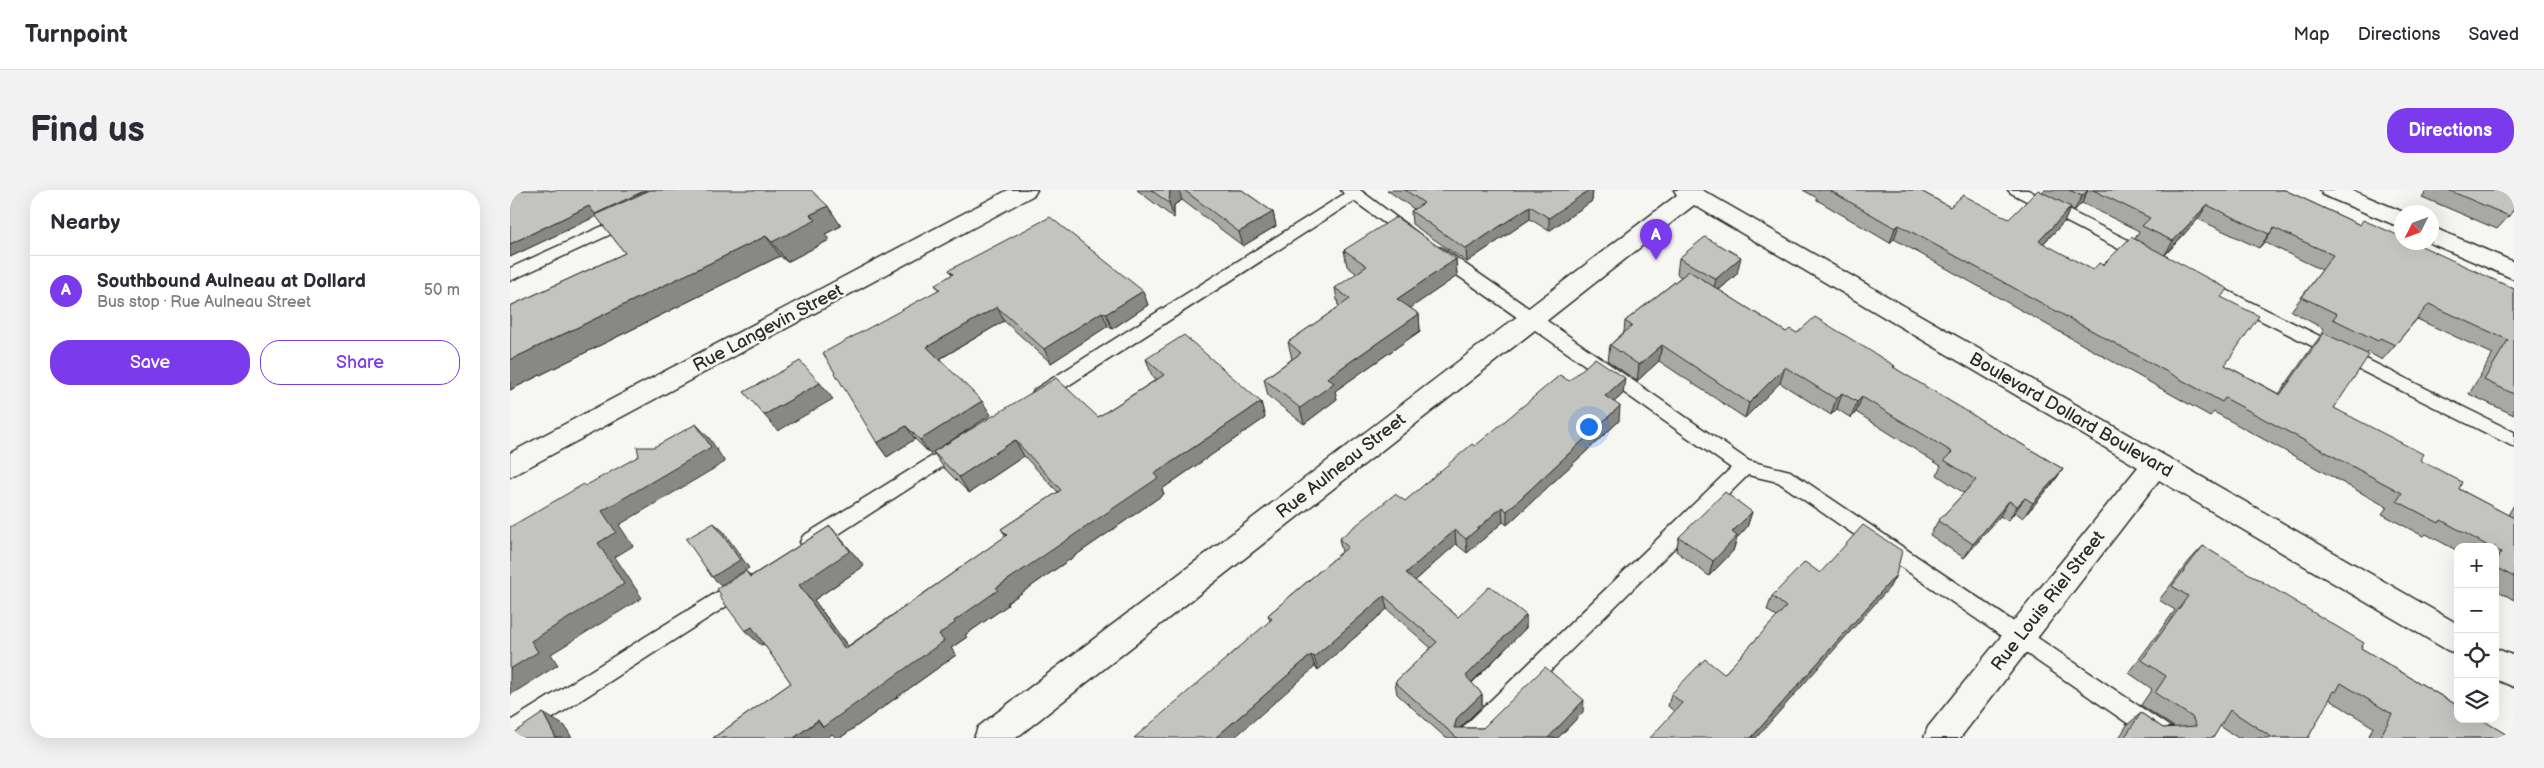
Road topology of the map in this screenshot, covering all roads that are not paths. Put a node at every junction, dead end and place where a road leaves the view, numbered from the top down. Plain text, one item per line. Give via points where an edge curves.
1 (1026, 190) edge
2 (2016, 190) edge
3 (2331, 190) edge
4 (1352, 192) edge
5 (1689, 192) edge
6 (640, 214) edge
7 (2394, 218) edge
8 (2439, 237) edge
9 (2163, 264) edge
10 (2514, 271) edge
11 (510, 275) edge
12 (2190, 278) edge
13 (1531, 319) junction
14 (1029, 402) edge
15 (979, 434) edge
16 (2514, 440) edge
17 (2156, 464) junction
18 (510, 466) edge
19 (1744, 467) junction
20 (794, 552) edge
21 (761, 573) edge
22 (2020, 636) junction
23 (2454, 638) edge
24 (2499, 664) edge
25 (2514, 673) edge
26 (510, 733) edge
27 (990, 738) edge
28 (1467, 738) edge
29 (1940, 738) edge
30 (2168, 738) edge

1 - 18 street, Rue Langevin Street
2 - 9 lane
3 - 7 street
4 - 13 lane
4 - 14 lane
5 - 13 street, Rue Aulneau Street
5 - 17 street, Boulevard Dollard Boulevard
6 - 11 lane
8 - 10 street
12 - 16 lane
13 - 19 lane
13 - 27 street, Rue Aulneau Street
15 - 20 lane
17 - 22 street, Rue Louis Riel Street
17 - 23 street, Boulevard Dollard Boulevard
19 - 22 lane via 1783,476
19 - 28 lane
21 - 26 lane
22 - 29 street, Rue Louis Riel Street
22 - 30 lane
24 - 25 street

